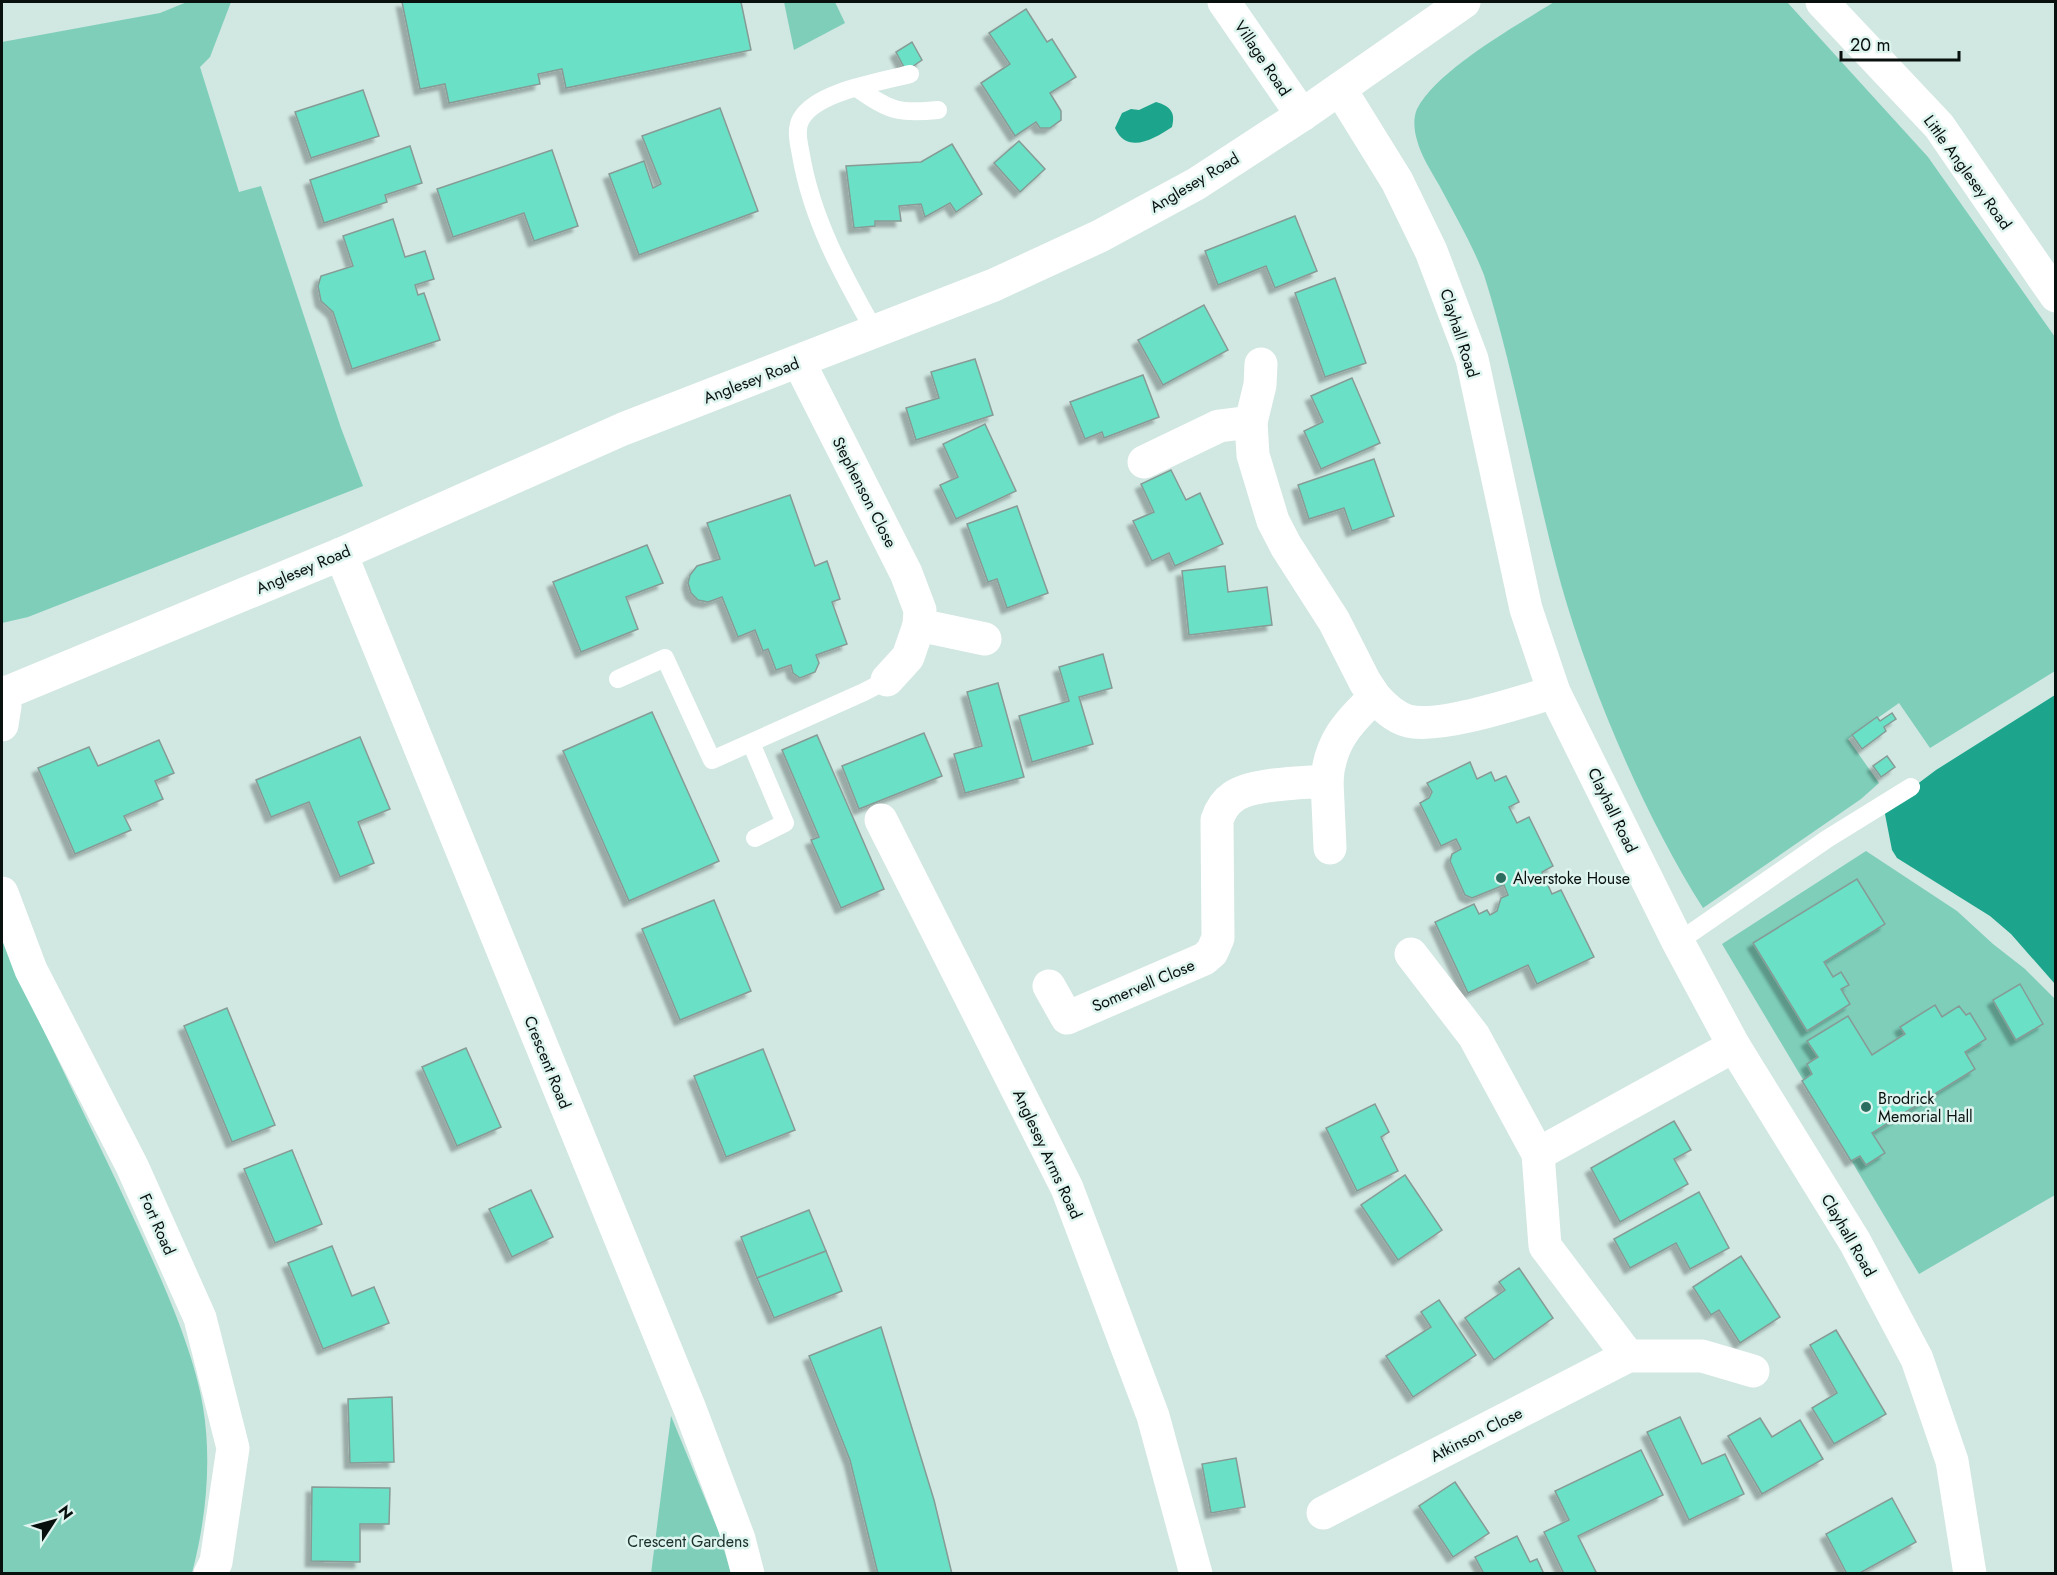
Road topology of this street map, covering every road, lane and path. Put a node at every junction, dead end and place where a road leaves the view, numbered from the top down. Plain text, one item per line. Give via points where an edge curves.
1 (1224, 2) edge
2 (1464, 2) edge
3 (1822, 2) edge
4 (910, 74) dead end
5 (857, 88) junction
6 (1340, 89) junction
7 (938, 110) dead end
8 (1302, 115) junction
9 (2054, 291) edge
10 (875, 332) junction
11 (800, 362) junction
12 (1261, 364) dead end
13 (1251, 422) junction
14 (1144, 462) dead end
15 (341, 554) junction
16 (919, 625) junction
17 (985, 639) dead end
18 (618, 679) dead end
19 (887, 680) joint
20 (1554, 692) junction
21 (1375, 697) junction
22 (2, 703) edge
23 (751, 743) junction
24 (1327, 781) junction
25 (1911, 787) dead end
26 (881, 820) dead end
27 (755, 838) dead end
28 (1330, 848) dead end
29 (2, 893) edge
30 (1678, 942) junction
31 (1411, 954) dead end
32 (1049, 986) dead end
33 (1734, 1046) junction
34 (1538, 1154) junction
35 (1628, 1356) junction
36 (1753, 1371) dead end
37 (1323, 1513) dead end
38 (210, 1574) edge
39 (748, 1574) edge
40 (1196, 1574) edge
41 (1970, 1574) edge

1 - 8 street, Village Road
2 - 6 street, Anglesey Road
3 - 9 street, Little Anglesey Road via 1939,126
4 - 5 lane
5 - 7 lane via 878,103 906,114
5 - 10 lane via 812,108 801,119 798,135 806,182 819,224
6 - 8 street, Anglesey Road
6 - 20 street, Clayhall Road via 1397,180 1431,251 1472,359 1526,609
8 - 10 street, Anglesey Road via 1196,184 1100,236 994,285
10 - 11 street, Anglesey Road
11 - 15 street, Anglesey Road via 623,429
11 - 16 street, Stephenson Close via 906,573 920,610
12 - 13 street
13 - 14 street via 1219,426
13 - 21 street via 1253,455 1274,521
15 - 22 street, Anglesey Road
15 - 39 street, Crescent Road via 690,1409 739,1539
16 - 17 street
16 - 19 street, Stephenson Close via 908,657
18 - 23 lane via 665,658 712,760
19 - 23 lane
20 - 21 street via 1424,722 1401,719
20 - 30 street, Clayhall Road
21 - 24 street via 1344,728 1330,756
23 - 27 lane via 785,824
24 - 28 street
24 - 32 street, Somervell Close via 1241,792 1221,810 1215,833 1218,938 1204,959 1067,1018
25 - 30 lane via 1827,839
26 - 40 street, Anglesey Arms Road via 1067,1188 1153,1416
29 - 38 street, Fort Road via 32,970 132,1166 200,1318 233,1448 216,1562
30 - 33 street, Clayhall Road
31 - 34 street via 1474,1036
33 - 34 street
33 - 41 street, Clayhall Road via 1855,1242 1917,1359 1952,1461
34 - 35 street via 1545,1246
35 - 36 street, Atkinson Close via 1702,1356
35 - 37 street, Atkinson Close

